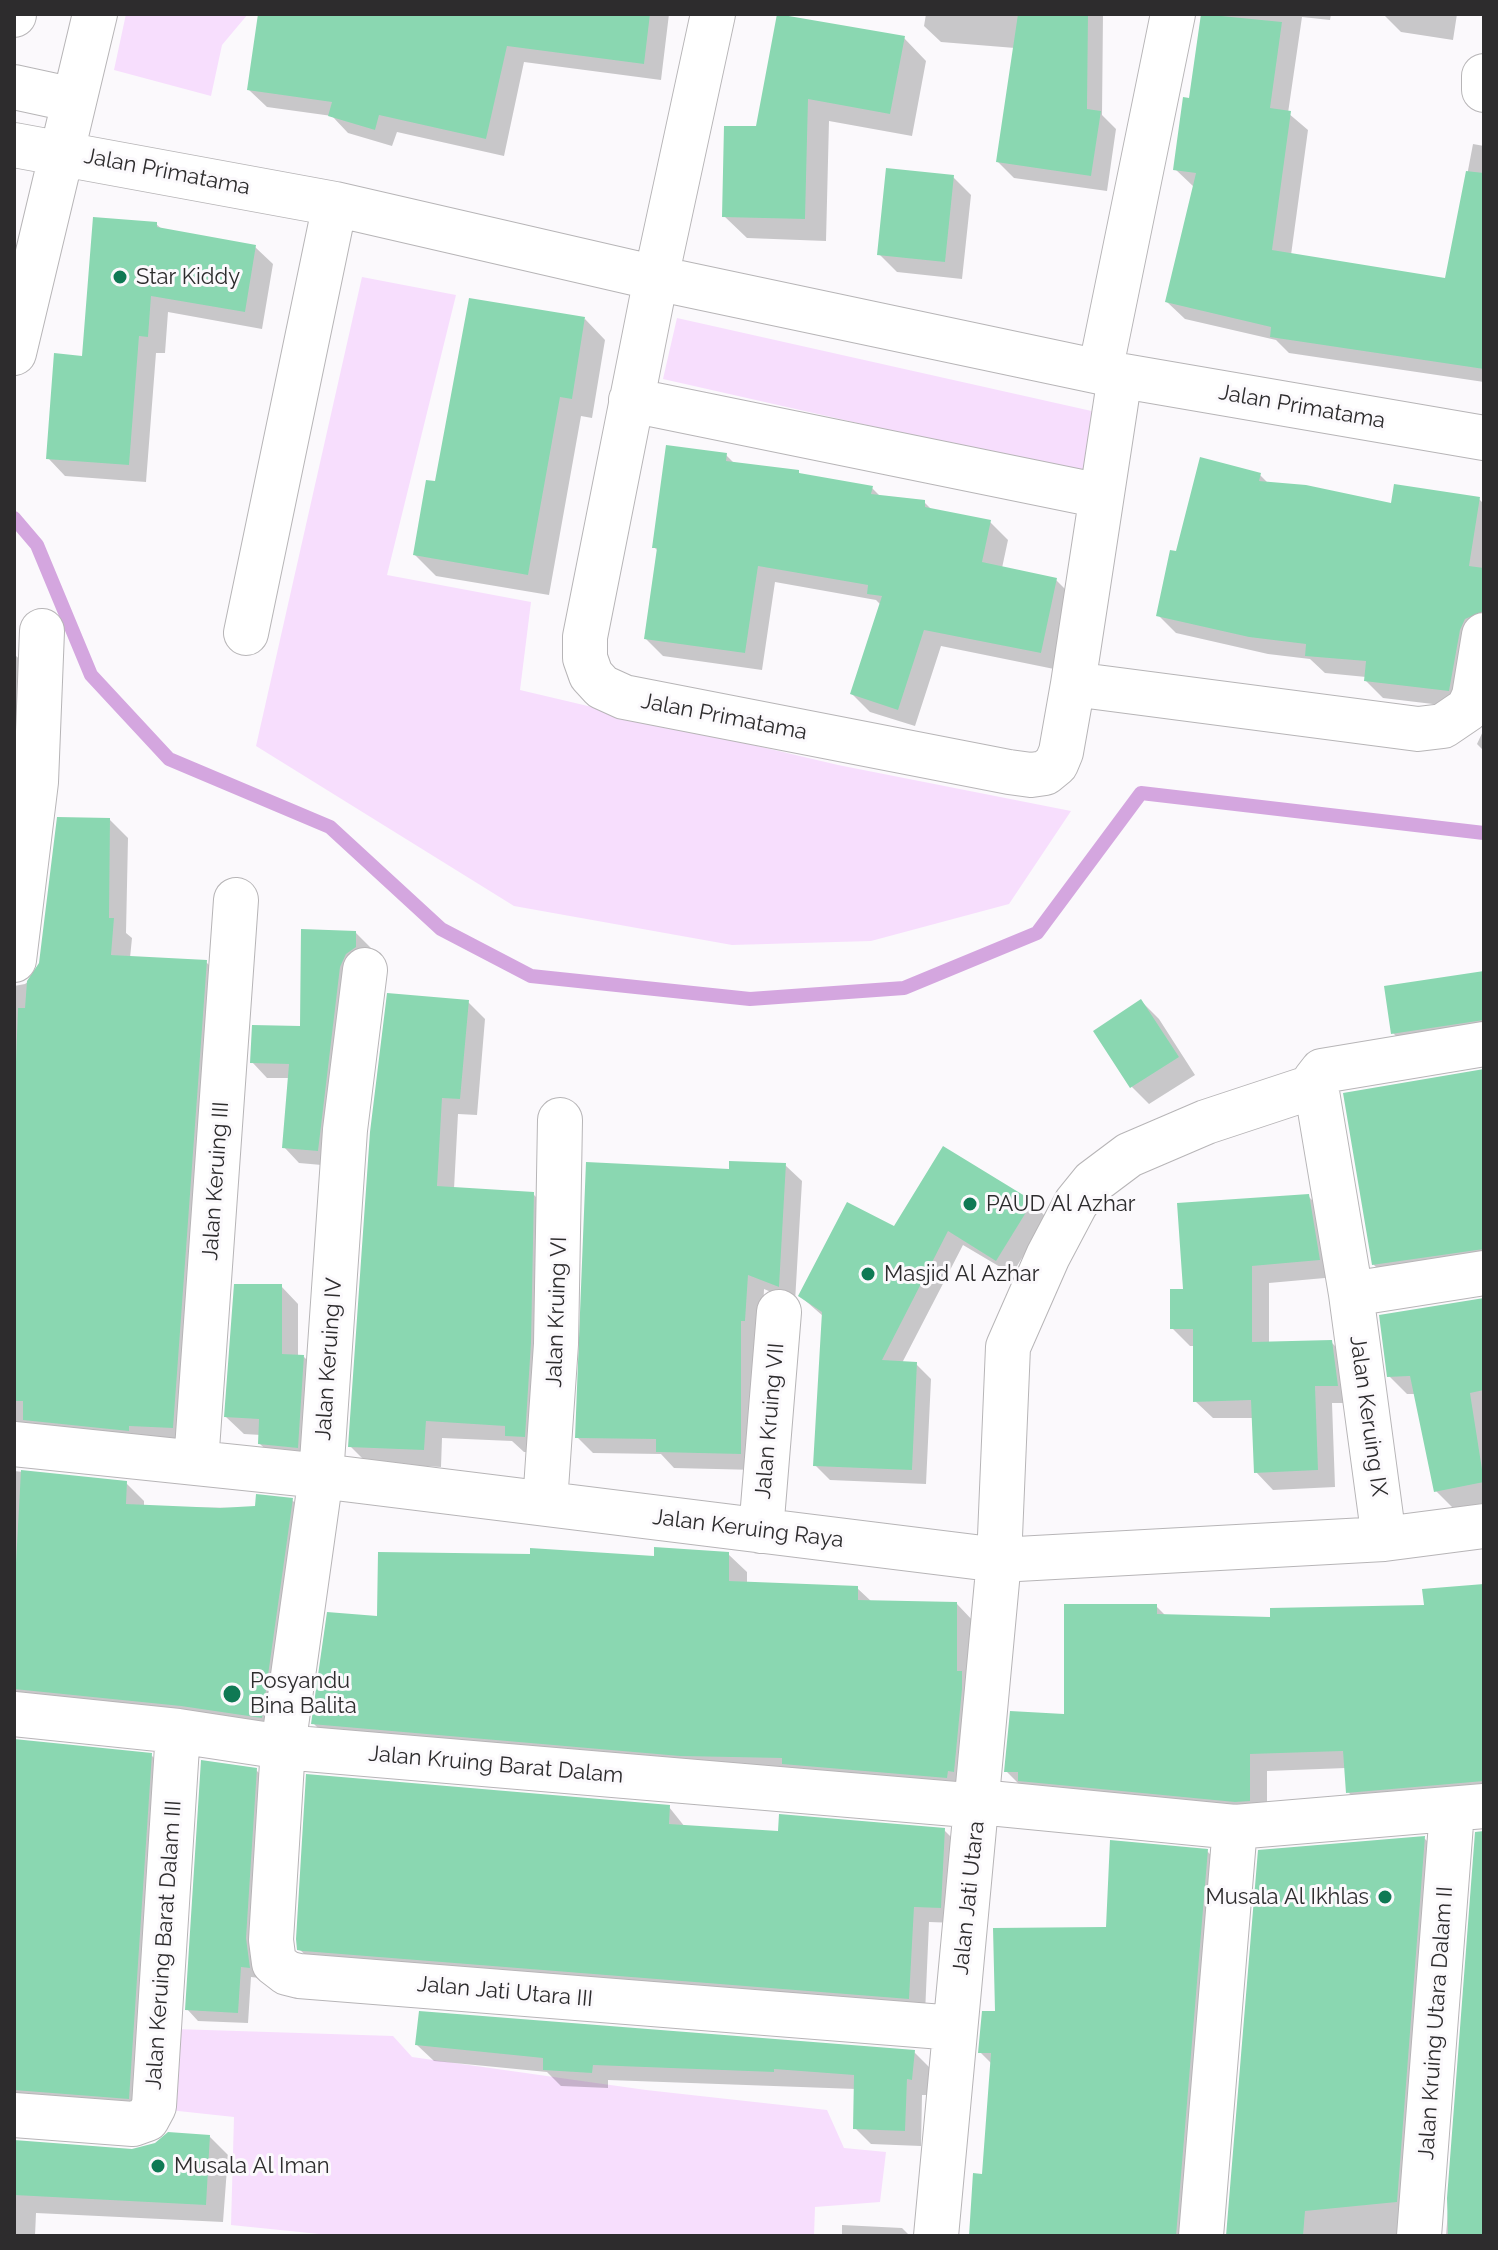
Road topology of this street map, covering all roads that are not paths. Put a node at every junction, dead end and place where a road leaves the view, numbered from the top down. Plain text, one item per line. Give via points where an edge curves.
1 (95, 14) edge
2 (713, 14) edge
3 (1173, 14) edge
4 (1484, 76) edge
5 (14, 87) edge
6 (1484, 90) edge
7 (74, 100) junction
8 (14, 145) edge
9 (61, 152) junction
10 (335, 204) junction
11 (656, 278) junction
12 (14, 353) edge
13 (1110, 374) junction
14 (631, 400) junction
15 (1484, 438) edge
16 (1101, 496) junction
17 (42, 631) dead end
18 (246, 633) dead end
19 (1484, 635) edge
20 (1073, 684) junction
21 (236, 900) dead end
22 (14, 960) edge
23 (365, 970) dead end
24 (1484, 1044) edge
25 (1315, 1086) junction
26 (560, 1120) dead end
27 (1484, 1273) edge
28 (1351, 1294) junction
29 (779, 1312) dead end
30 (14, 1444) edge
31 (196, 1463) junction
32 (321, 1476) junction
33 (545, 1503) junction
34 (1484, 1526) edge
35 (761, 1531) junction
36 (1384, 1539) junction
37 (999, 1560) junction
38 (14, 1714) edge
39 (178, 1731) junction
40 (283, 1747) junction
41 (979, 1804) junction
42 (1468, 1808) edge
43 (1235, 1827) junction
44 (955, 2028) junction
45 (14, 2115) edge
46 (936, 2236) edge
47 (1201, 2236) edge
48 (1419, 2236) edge

1 - 7 street
2 - 11 street, Jalan Primatama
3 - 13 street, Jalan Primatama
4 - 6 street
5 - 7 street
7 - 9 street
8 - 9 street
9 - 10 street, Jalan Primatama
9 - 12 street, Jalan Primatama
10 - 11 street, Jalan Primatama
10 - 18 street
11 - 13 street, Jalan Primatama
11 - 14 street, Jalan Primatama
13 - 15 street, Jalan Primatama
13 - 16 street, Jalan Primatama
14 - 16 street
14 - 20 street, Jalan Primatama via 585,637 585,658 602,687 624,697 1031,775 1056,764
16 - 20 street, Jalan Primatama
17 - 22 street via 36,782
19 - 20 street via 1474,696 1468,709 1443,726 1397,728
21 - 31 street, Jalan Keruing III
23 - 32 street, Jalan Keruing IV via 345,1130
24 - 25 street, Jalan Jati Utara via 1322,1071
25 - 28 street, Jalan Keruing IX
25 - 37 street, Jalan Jati Utara via 1206,1122 1129,1155 1093,1182 1076,1203 1008,1347
26 - 33 street, Jalan Kruing VI via 556,1344
27 - 28 street
28 - 36 street, Jalan Keruing IX
29 - 35 street, Jalan Kruing VII
30 - 31 street, Jalan Keruing Raya
31 - 32 street, Jalan Keruing Raya
32 - 33 street, Jalan Keruing Raya
32 - 40 street, Jalan Keruing IV
33 - 35 street, Jalan Keruing Raya
34 - 36 street, Jalan Keruing Raya
35 - 37 street, Jalan Keruing Raya
36 - 37 street, Jalan Keruing Raya
37 - 41 street, Jalan Jati Utara
38 - 39 street, Jalan Kruing Barat Dalam
39 - 40 street, Jalan Kruing Barat Dalam
39 - 45 street, Jalan Keruing Barat Dalam III via 154,2106 147,2119 133,2124
40 - 41 street, Jalan Kruing Barat Dalam
40 - 44 street, Jalan Jati Utara III via 271,1940 274,1963 287,1973
41 - 43 street, Jalan Kruing Barat Dalam
41 - 44 street, Jalan Jati Utara
42 - 43 street, Jalan Kruing Barat Dalam
42 - 48 street, Jalan Kruing Utara Dalam II
43 - 47 street
44 - 46 street, Jalan Jati Utara

